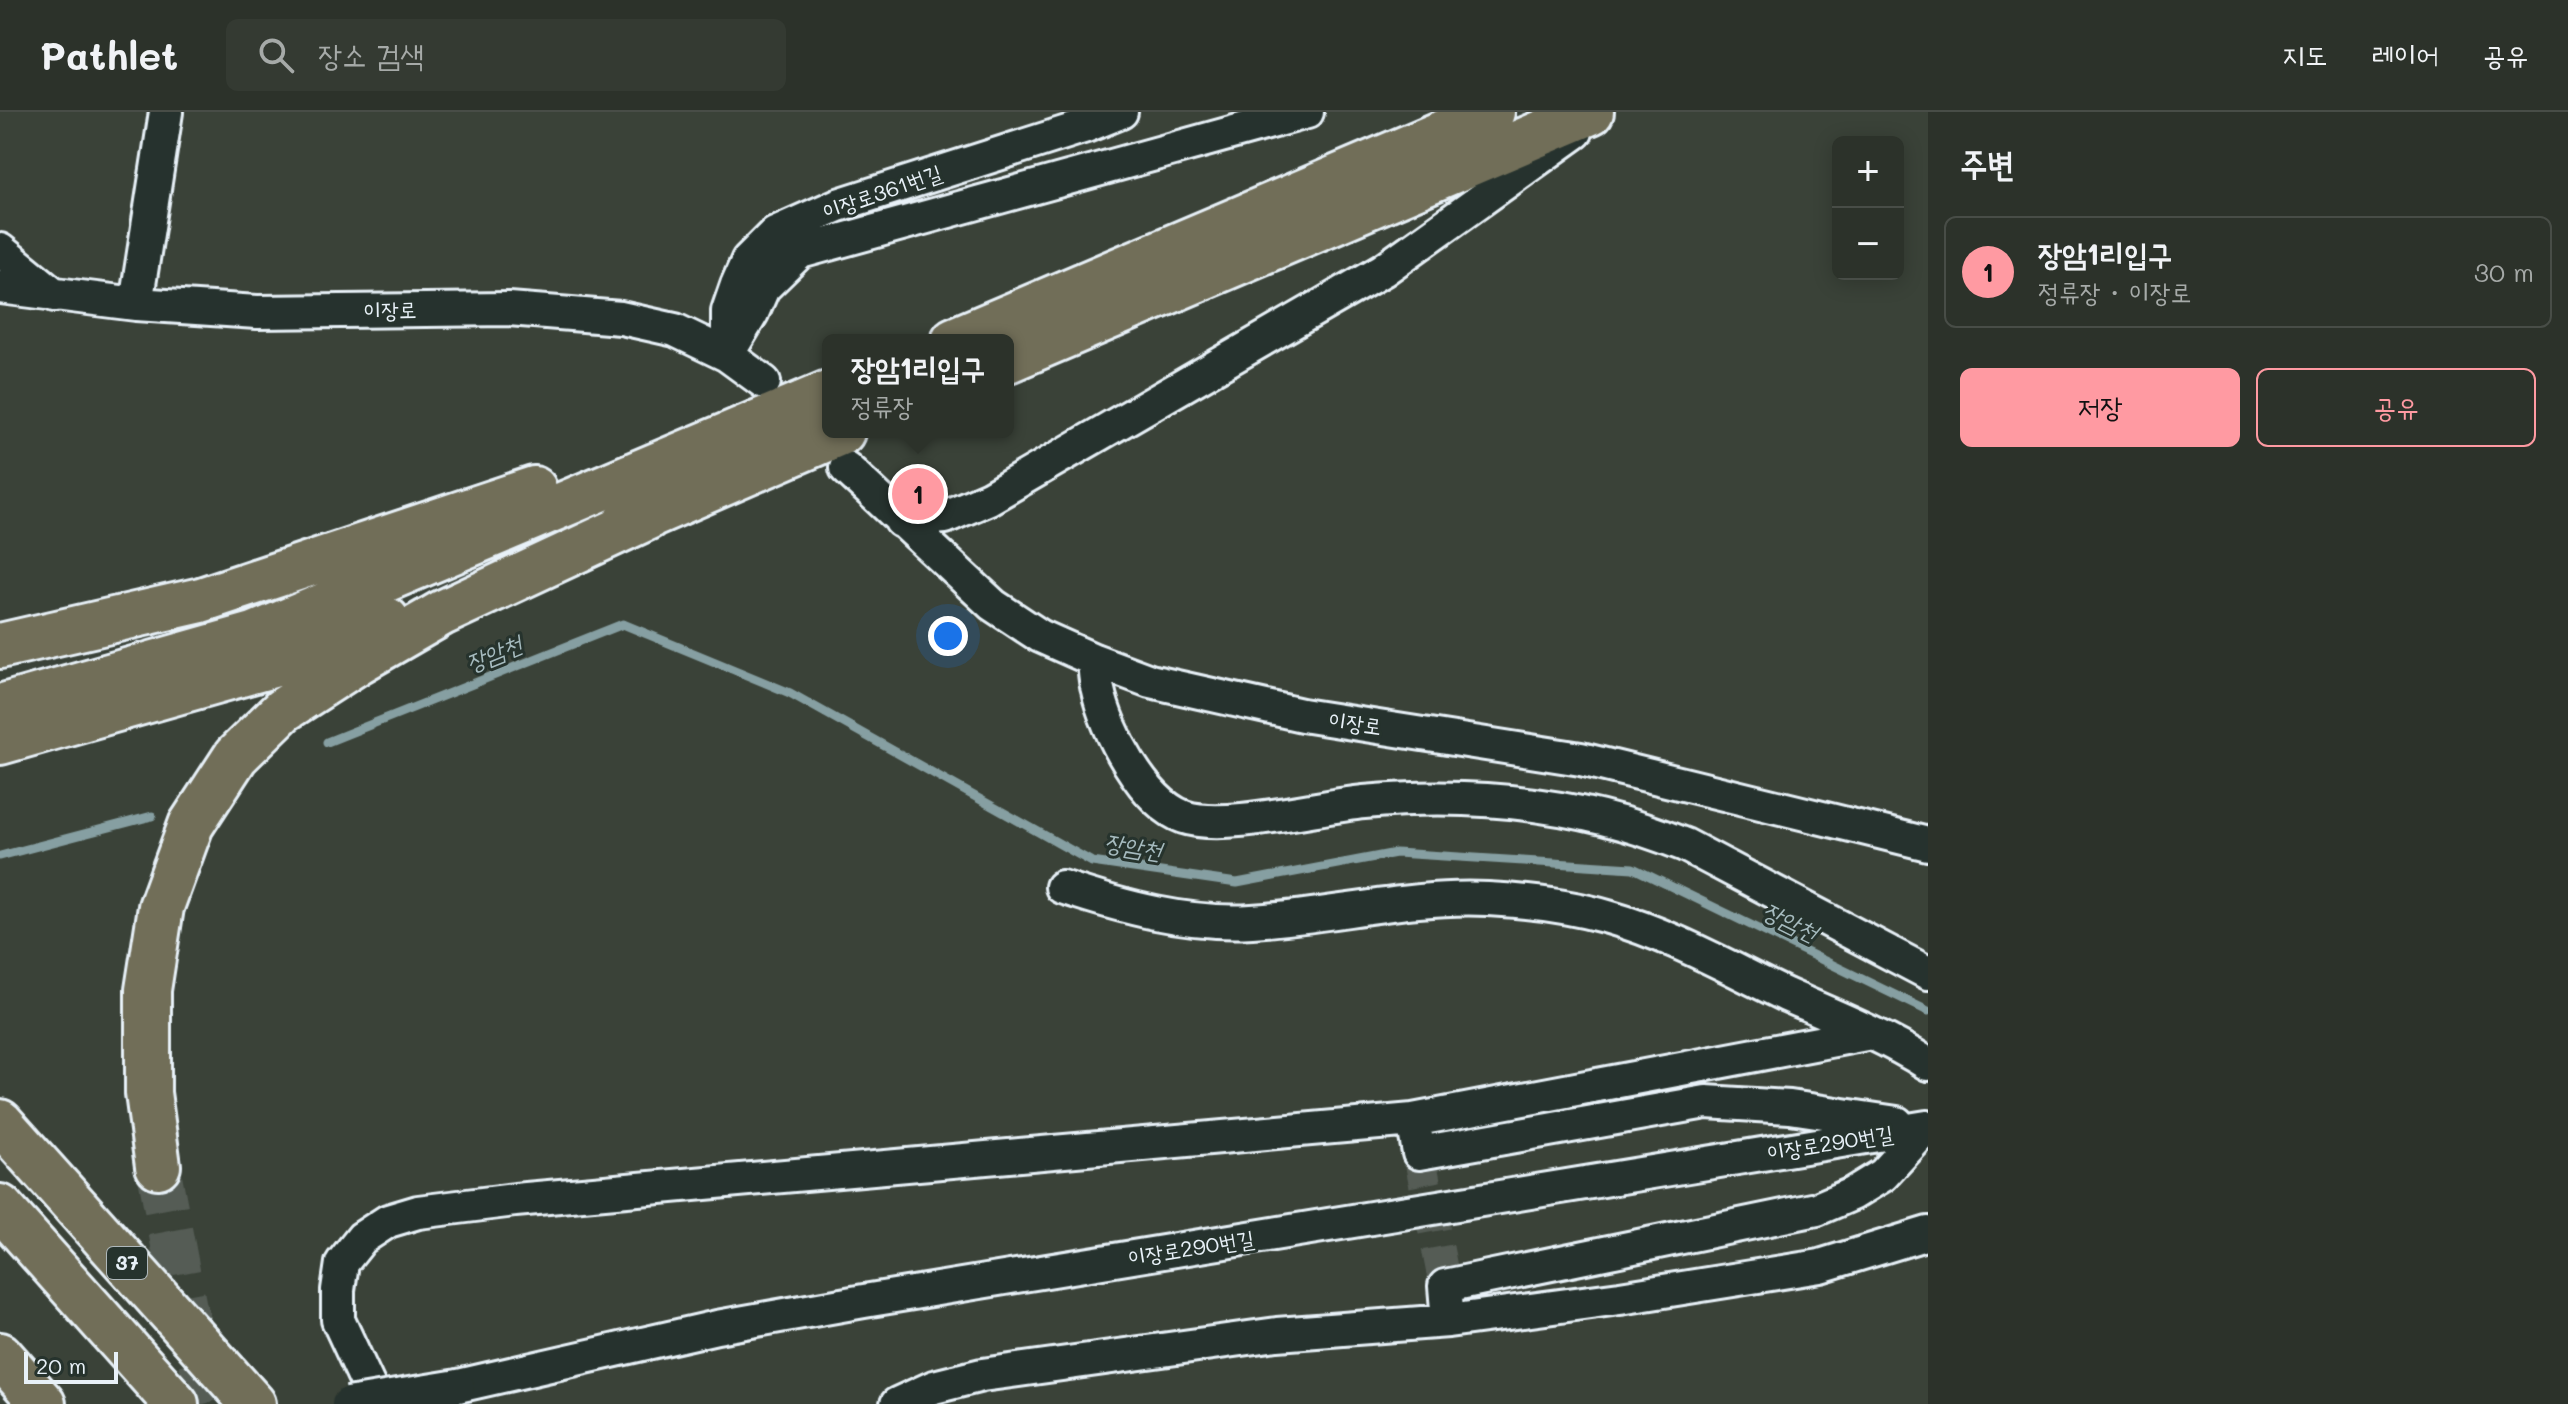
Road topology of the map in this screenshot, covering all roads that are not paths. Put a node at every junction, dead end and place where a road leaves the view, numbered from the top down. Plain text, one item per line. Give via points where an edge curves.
1 (166, 112) edge
2 (1121, 112) edge
3 (1307, 112) edge
4 (1492, 112) edge
5 (1591, 112) edge
6 (1604, 112) edge
7 (0, 250) edge
8 (0, 287) edge
9 (55, 295) junction
10 (136, 304) junction
11 (968, 334) edge
12 (727, 355) junction
13 (1014, 357) edge
14 (764, 382) dead end
15 (822, 394) edge
16 (822, 395) edge
17 (844, 450) edge
18 (648, 517) junction
19 (901, 521) junction
20 (0, 646) edge
21 (1094, 660) junction
22 (0, 707) edge
23 (0, 742) edge
24 (1928, 844) edge
25 (1062, 887) dead end
26 (1928, 973) edge
27 (1871, 1033) junction
28 (1928, 1064) edge
29 (1413, 1120) junction
30 (0, 1122) edge
31 (1927, 1127) edge
32 (158, 1166) tunnel mouth
33 (0, 1207) edge
34 (1928, 1233) edge
35 (1448, 1321) junction
36 (0, 1355) edge
37 (43, 1404) edge
38 (176, 1404) edge
39 (253, 1404) edge
40 (348, 1404) edge
41 (377, 1404) edge
42 (897, 1404) edge

1 - 10 street
2 - 12 street, 이장로361번길 via 838,205 775,233 748,260 737,285 728,311
3 - 12 street via 800,252 763,288
4 - 11 highway
5 - 13 highway
6 - 19 street via 1369,278 989,498 945,517
7 - 9 street
8 - 9 street, 이장로
9 - 10 street, 이장로
10 - 12 street, 이장로 via 257,312 570,312 675,330
12 - 14 street, 이장로
15 - 20 highway via 201,600
16 - 22 highway via 254,635
17 - 18 highway
17 - 19 street, 이장로
18 - 23 highway via 276,664
18 - 32 highway via 442,613 359,661 283,710 236,756 191,825 161,907 148,990 148,1093
19 - 21 street, 이장로 via 993,605 1040,636
21 - 24 street, 이장로 via 1150,681 1237,702 1581,759
21 - 26 street via 1098,691 1129,764 1157,799 1183,817 1217,822 1428,797 1513,801 1592,815 1685,845
25 - 27 street via 1116,905 1214,920 1252,921 1437,899 1549,905 1609,917 1661,937
27 - 28 street
27 - 29 street
29 - 31 street via 1419,1153 1706,1102 1790,1107
29 - 41 street via 418,1212 388,1221 362,1238 342,1263 338,1320
30 - 39 highway, 37
31 - 35 street via 1883,1175 1817,1209 1445,1286
31 - 40 street, 이장로290번길, bridge via 864,1301
33 - 38 highway, 37
34 - 35 street via 1820,1266
35 - 42 street via 1277,1334 982,1375 934,1387
36 - 37 highway

